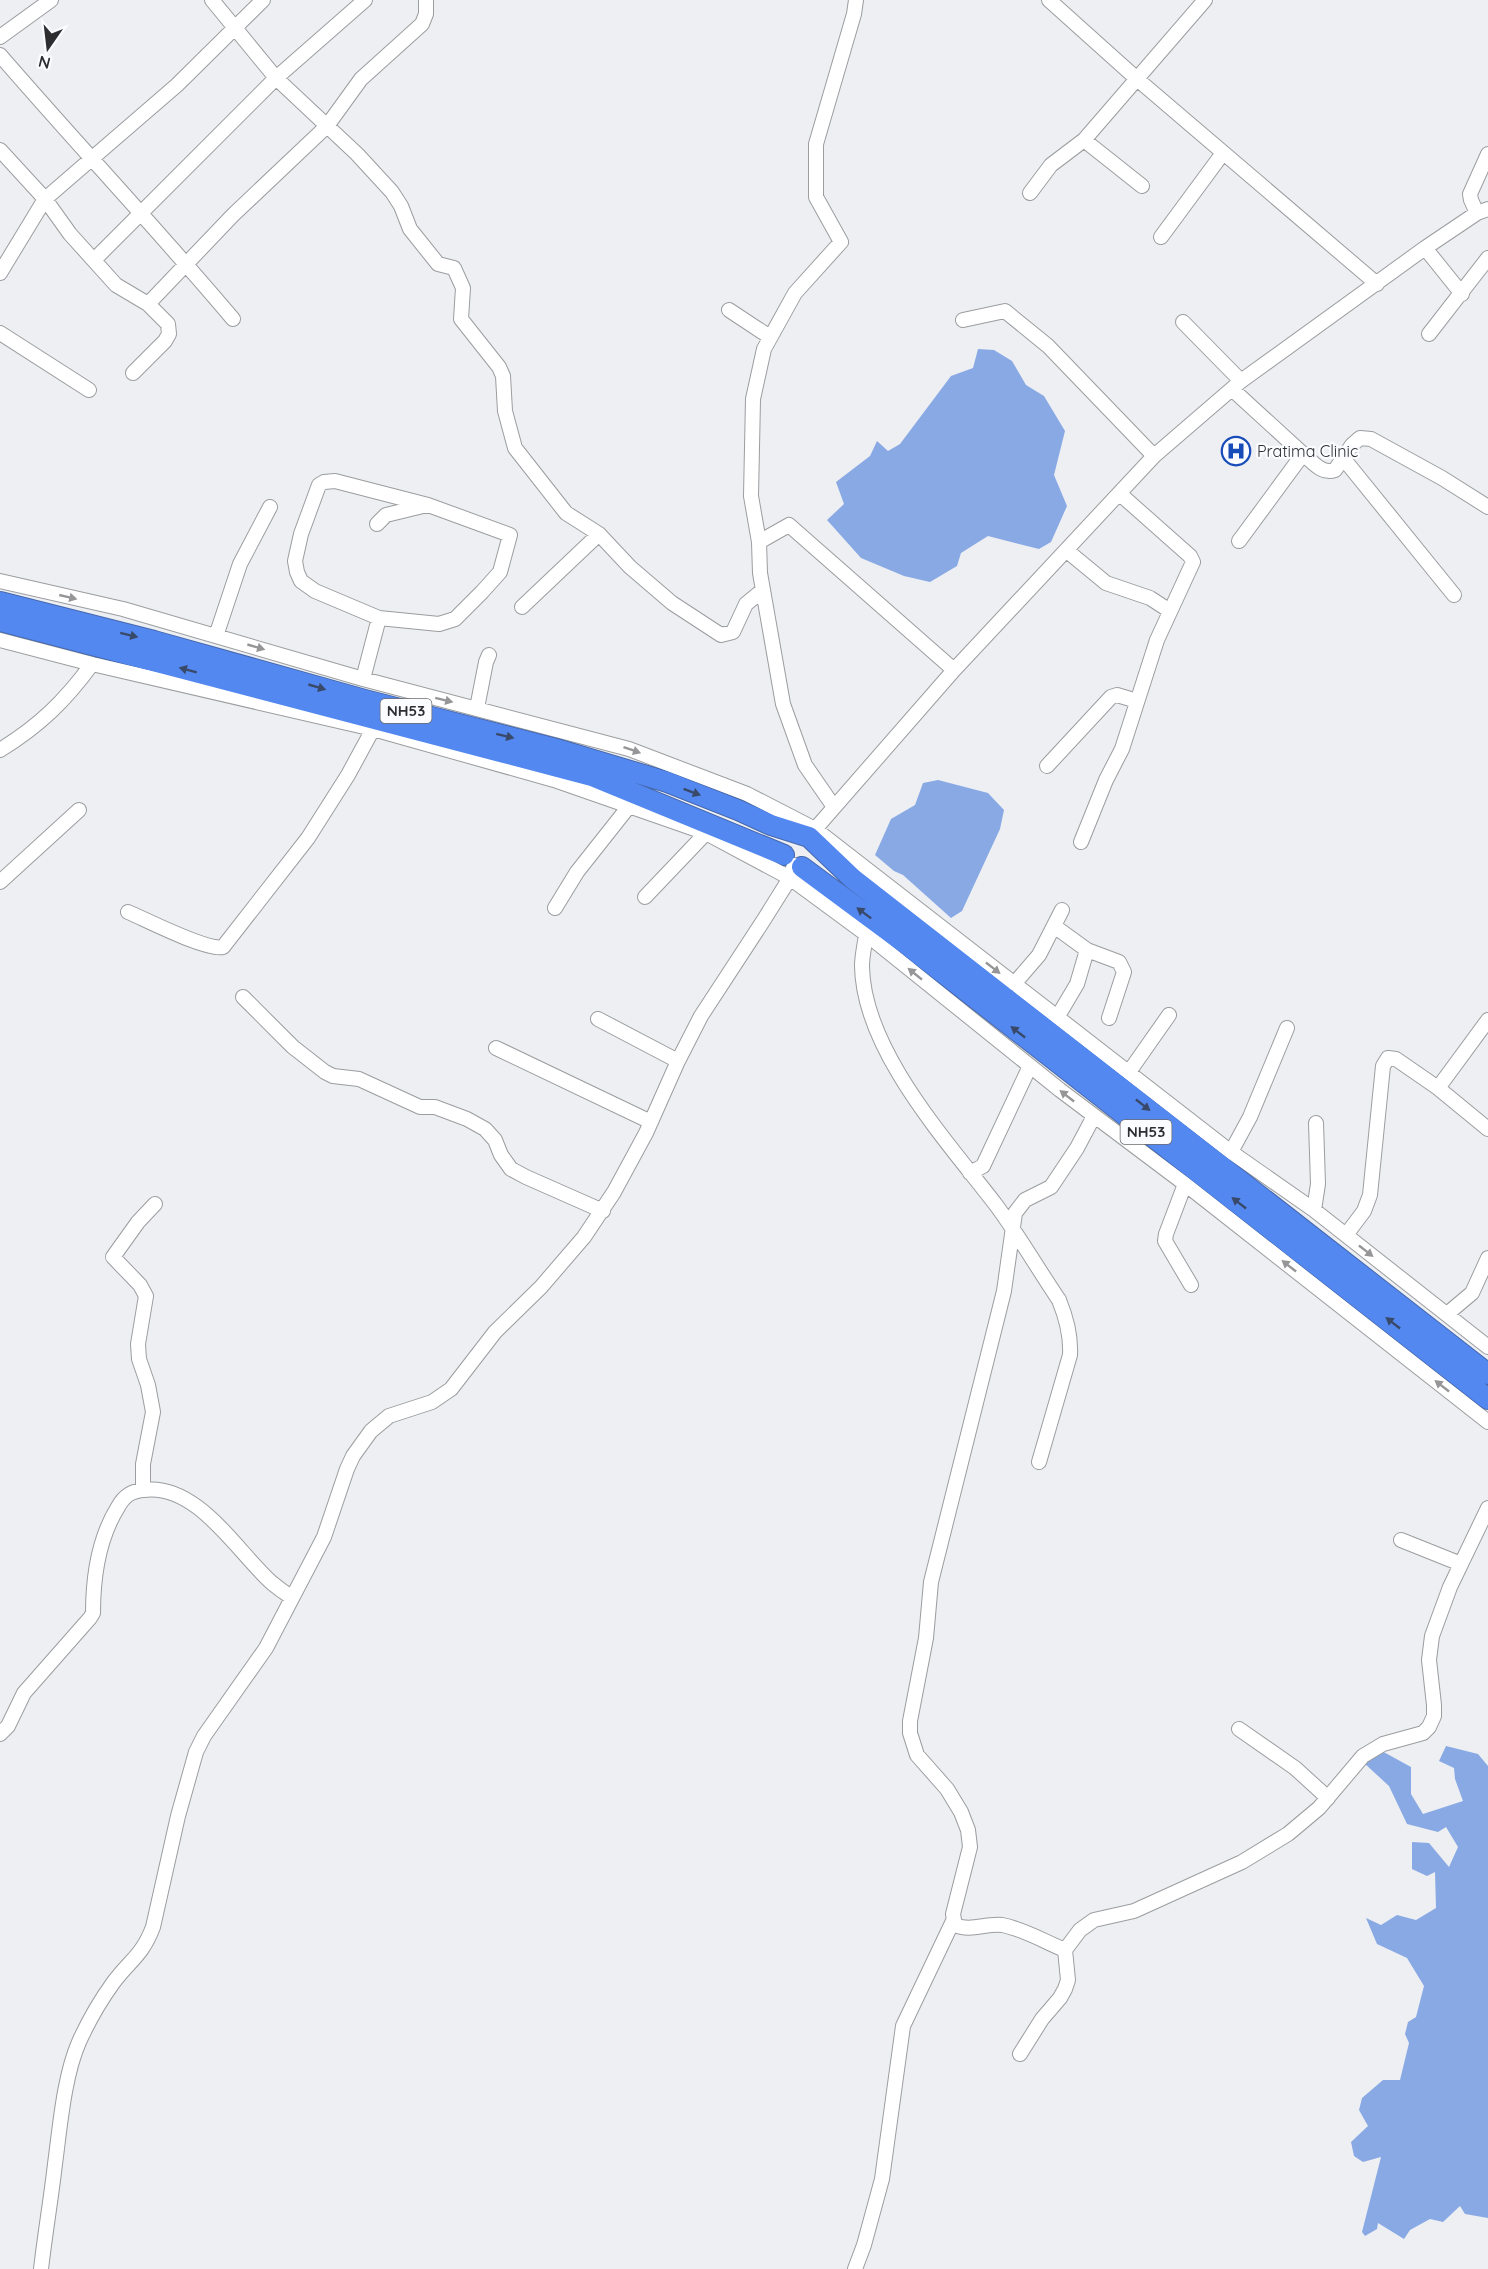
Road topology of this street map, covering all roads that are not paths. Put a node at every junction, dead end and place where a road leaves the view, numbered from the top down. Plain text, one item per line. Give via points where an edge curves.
1 (51, 0) edge
2 (212, 0) edge
3 (263, 0) edge
4 (365, 0) edge
5 (426, 0) edge
6 (856, 0) edge
7 (1049, 0) edge
8 (1205, 0) edge
9 (234, 28) junction
10 (0, 37) edge
11 (0, 55) edge
12 (276, 78) junction
13 (1137, 79) junction
14 (327, 126) junction
15 (1084, 140) junction
16 (0, 150) edge
17 (1223, 153) junction
18 (1488, 154) edge
19 (91, 159) junction
20 (1142, 186) dead end
21 (1030, 193) dead end
22 (45, 199) junction
23 (1485, 210) edge
24 (140, 213) junction
25 (1161, 237) dead end
26 (1425, 248) junction
27 (1488, 258) edge
28 (93, 260) junction
29 (186, 264) junction
30 (0, 273) edge
31 (1377, 284) junction
32 (1462, 294) junction
33 (148, 304) junction
34 (729, 310) dead end
35 (233, 320) dead end
36 (963, 320) dead end
37 (1184, 322) dead end
38 (0, 333) edge
39 (1429, 334) dead end
40 (770, 337) junction
41 (134, 373) dead end
42 (1237, 385) junction
43 (89, 390) dead end
44 (1303, 454) junction
45 (1154, 456) junction
46 (1343, 458) junction
47 (1120, 494) junction
48 (428, 505) junction
49 (270, 507) dead end
50 (1488, 507) edge
51 (377, 524) dead end
52 (599, 534) junction
53 (1239, 541) dead end
54 (759, 542) junction
55 (1066, 550) junction
56 (5, 582) edge
57 (764, 590) junction
58 (1454, 595) dead end
59 (522, 608) dead end
60 (1170, 611) junction
61 (4, 618) edge
62 (379, 618) junction
63 (216, 636) junction
64 (489, 655) dead end
65 (92, 664) junction
66 (954, 670) junction
67 (363, 679) junction
68 (1137, 701) junction
69 (477, 708) junction
70 (373, 729) junction
71 (0, 750) edge
72 (1047, 766) dead end
73 (630, 806) junction
74 (834, 807) junction
75 (79, 810) dead end
76 (706, 833) junction
77 (809, 836) junction
78 (1081, 842) dead end
79 (792, 866) junction
80 (0, 882) edge
81 (645, 897) dead end
82 (555, 908) dead end
83 (1062, 910) dead end
84 (128, 912) dead end
85 (1054, 926) junction
86 (866, 934) junction
87 (1087, 950) junction
88 (1014, 984) junction
89 (243, 997) dead end
90 (1169, 1015) dead end
91 (1058, 1016) junction
92 (1109, 1018) dead end
93 (598, 1019) dead end
94 (1488, 1020) edge
95 (1287, 1028) dead end
96 (496, 1048) dead end
97 (678, 1061) junction
98 (1030, 1066) junction
99 (1129, 1072) junction
100 (1438, 1088) junction
101 (1094, 1116) junction
102 (651, 1122) junction
103 (1316, 1123) dead end
104 (1488, 1129) edge
105 (1232, 1152) junction
106 (970, 1173) junction
107 (1185, 1184) junction
108 (155, 1204) dead end
109 (1314, 1210) junction
110 (603, 1211) junction
111 (1012, 1227) junction
112 (1346, 1235) junction
113 (1488, 1258) edge
114 (1191, 1285) dead end
115 (1447, 1314) junction
116 (1488, 1347) edge
117 (1488, 1374) edge
118 (1488, 1399) edge
119 (1488, 1422) edge
120 (1039, 1461) dead end
121 (143, 1490) junction
122 (1488, 1508) edge
123 (1401, 1540) dead end
124 (1461, 1564) junction
125 (291, 1597) junction
126 (1239, 1729) dead end
127 (0, 1734) edge
128 (1328, 1798) junction
129 (953, 1921) junction
130 (1065, 1950) junction
131 (1020, 2054) dead end
132 (41, 2269) edge
133 (855, 2269) edge

1 - 10 street
2 - 9 street
3 - 9 street
4 - 12 street
5 - 14 street via 422,24 361,79
6 - 40 street via 816,144 816,197 842,242 795,293
7 - 13 street
8 - 13 street
9 - 12 street
9 - 19 street via 177,85
11 - 19 street
12 - 14 street
12 - 24 street
13 - 15 street
13 - 17 street
14 - 29 street
14 - 52 street via 392,192 410,229 438,264 454,268 463,288 461,319 503,376 515,448 566,513
15 - 20 street
15 - 21 street via 1051,165
16 - 22 street
17 - 25 street
17 - 31 street
18 - 23 street via 1470,194 1471,200
19 - 22 street
19 - 24 street
22 - 28 street
22 - 30 street
23 - 26 street
24 - 28 street
24 - 29 street
26 - 31 street
26 - 32 street
27 - 32 street
28 - 33 street via 116,285
29 - 33 street
29 - 35 street
31 - 42 street
32 - 39 street
33 - 41 street via 168,324 169,334
34 - 40 street
36 - 45 street via 1005,311 1048,346
37 - 42 street
38 - 43 street
40 - 54 street via 753,399 750,496
42 - 44 street
42 - 45 street
44 - 46 street via 1323,471 1331,472
44 - 53 street
45 - 47 street
46 - 50 street via 1360,438 1371,439
46 - 58 street
47 - 55 street
47 - 60 street via 1193,562
48 - 51 street via 386,515
48 - 62 street via 510,535 500,572 455,619 425,624
48 - 62 street via 335,482 319,485 295,561 301,581 315,591
49 - 63 street via 240,564
52 - 57 street via 672,603 722,635 733,632 746,604
52 - 59 street
54 - 57 street
54 - 66 street via 789,525
55 - 60 street via 1106,583 1150,598
55 - 66 street
56 -> 63 street via 123,609
57 - 74 street via 783,704 805,765
60 - 68 street
61 - 65 street
61 -> 77 highway, NH53 via 165,644 560,750 667,782
79 -> 61 highway, NH53 via 592,776
62 - 67 street
63 -> 67 street
64 - 69 street
65 - 70 street
65 - 71 street via 50,715
66 - 74 street
67 -> 69 street
68 - 72 street via 1118,695 1111,697
68 - 78 street via 1122,748
69 -> 77 street via 629,749 747,794
70 - 73 street via 554,780
70 - 84 street via 308,838 223,947 199,943
73 - 76 street
73 - 82 street via 577,872
74 - 77 street
75 - 80 street
76 - 79 street
76 - 81 street
77 - 79 highway via 813,860
77 - 79 highway via 785,844
77 -> 88 street
77 -> 117 highway, NH53 via 853,879
79 - 86 street
79 - 97 street
118 -> 79 highway, NH53 via 909,947
83 - 85 street
85 - 87 street
85 - 88 street via 1039,955
98 -> 86 street
86 - 106 street via 862,965 874,1024 917,1101
87 - 91 street via 1077,984
87 - 92 street via 1119,962 1124,972
88 - 91 street
89 - 110 street via 293,1047 325,1072 359,1079 420,1107 435,1107 467,1119 495,1140 511,1169
90 - 99 street
91 - 99 street
93 - 97 street
94 - 100 street
95 - 105 street
96 - 102 street
97 - 102 street
101 -> 98 street
98 - 106 street via 983,1166
99 - 105 street
100 - 104 street
100 - 112 street via 1396,1059 1389,1058 1383,1066 1371,1195
101 - 107 street
101 - 111 street via 1051,1187 1025,1200 1015,1213
102 - 110 street
103 - 109 street via 1318,1184
105 - 109 street
106 - 111 street
107 - 114 street via 1165,1240
119 -> 107 street
108 - 121 street via 112,1257 146,1296 138,1344 153,1412 143,1464
109 - 112 street
110 - 125 street via 565,1261 495,1332 451,1389 432,1401 389,1416 371,1431 347,1469 324,1537
111 - 120 street via 1059,1300 1070,1347 1068,1368
111 - 129 street via 997,1319 931,1582 926,1638 910,1721 916,1755 947,1789 968,1830 970,1847
112 -> 115 street
113 - 115 street via 1472,1293
115 - 116 street
121 - 125 street via 176,1493 195,1506
121 - 127 street via 123,1497 112,1515 94,1574 93,1613 24,1693
122 - 124 street
123 - 124 street
124 - 128 street via 1429,1648 1434,1705 1429,1727 1423,1733 1371,1750
125 - 132 street via 266,1648 196,1752 148,1940 142,1952 114,1981 78,2045 58,2131
126 - 128 street via 1295,1768
128 - 130 street via 1288,1834 1242,1862 1127,1914 1094,1920 1080,1930
129 - 130 street via 961,1928 1012,1928
129 - 133 street via 903,2026 882,2179
130 - 131 street via 1065,1989

